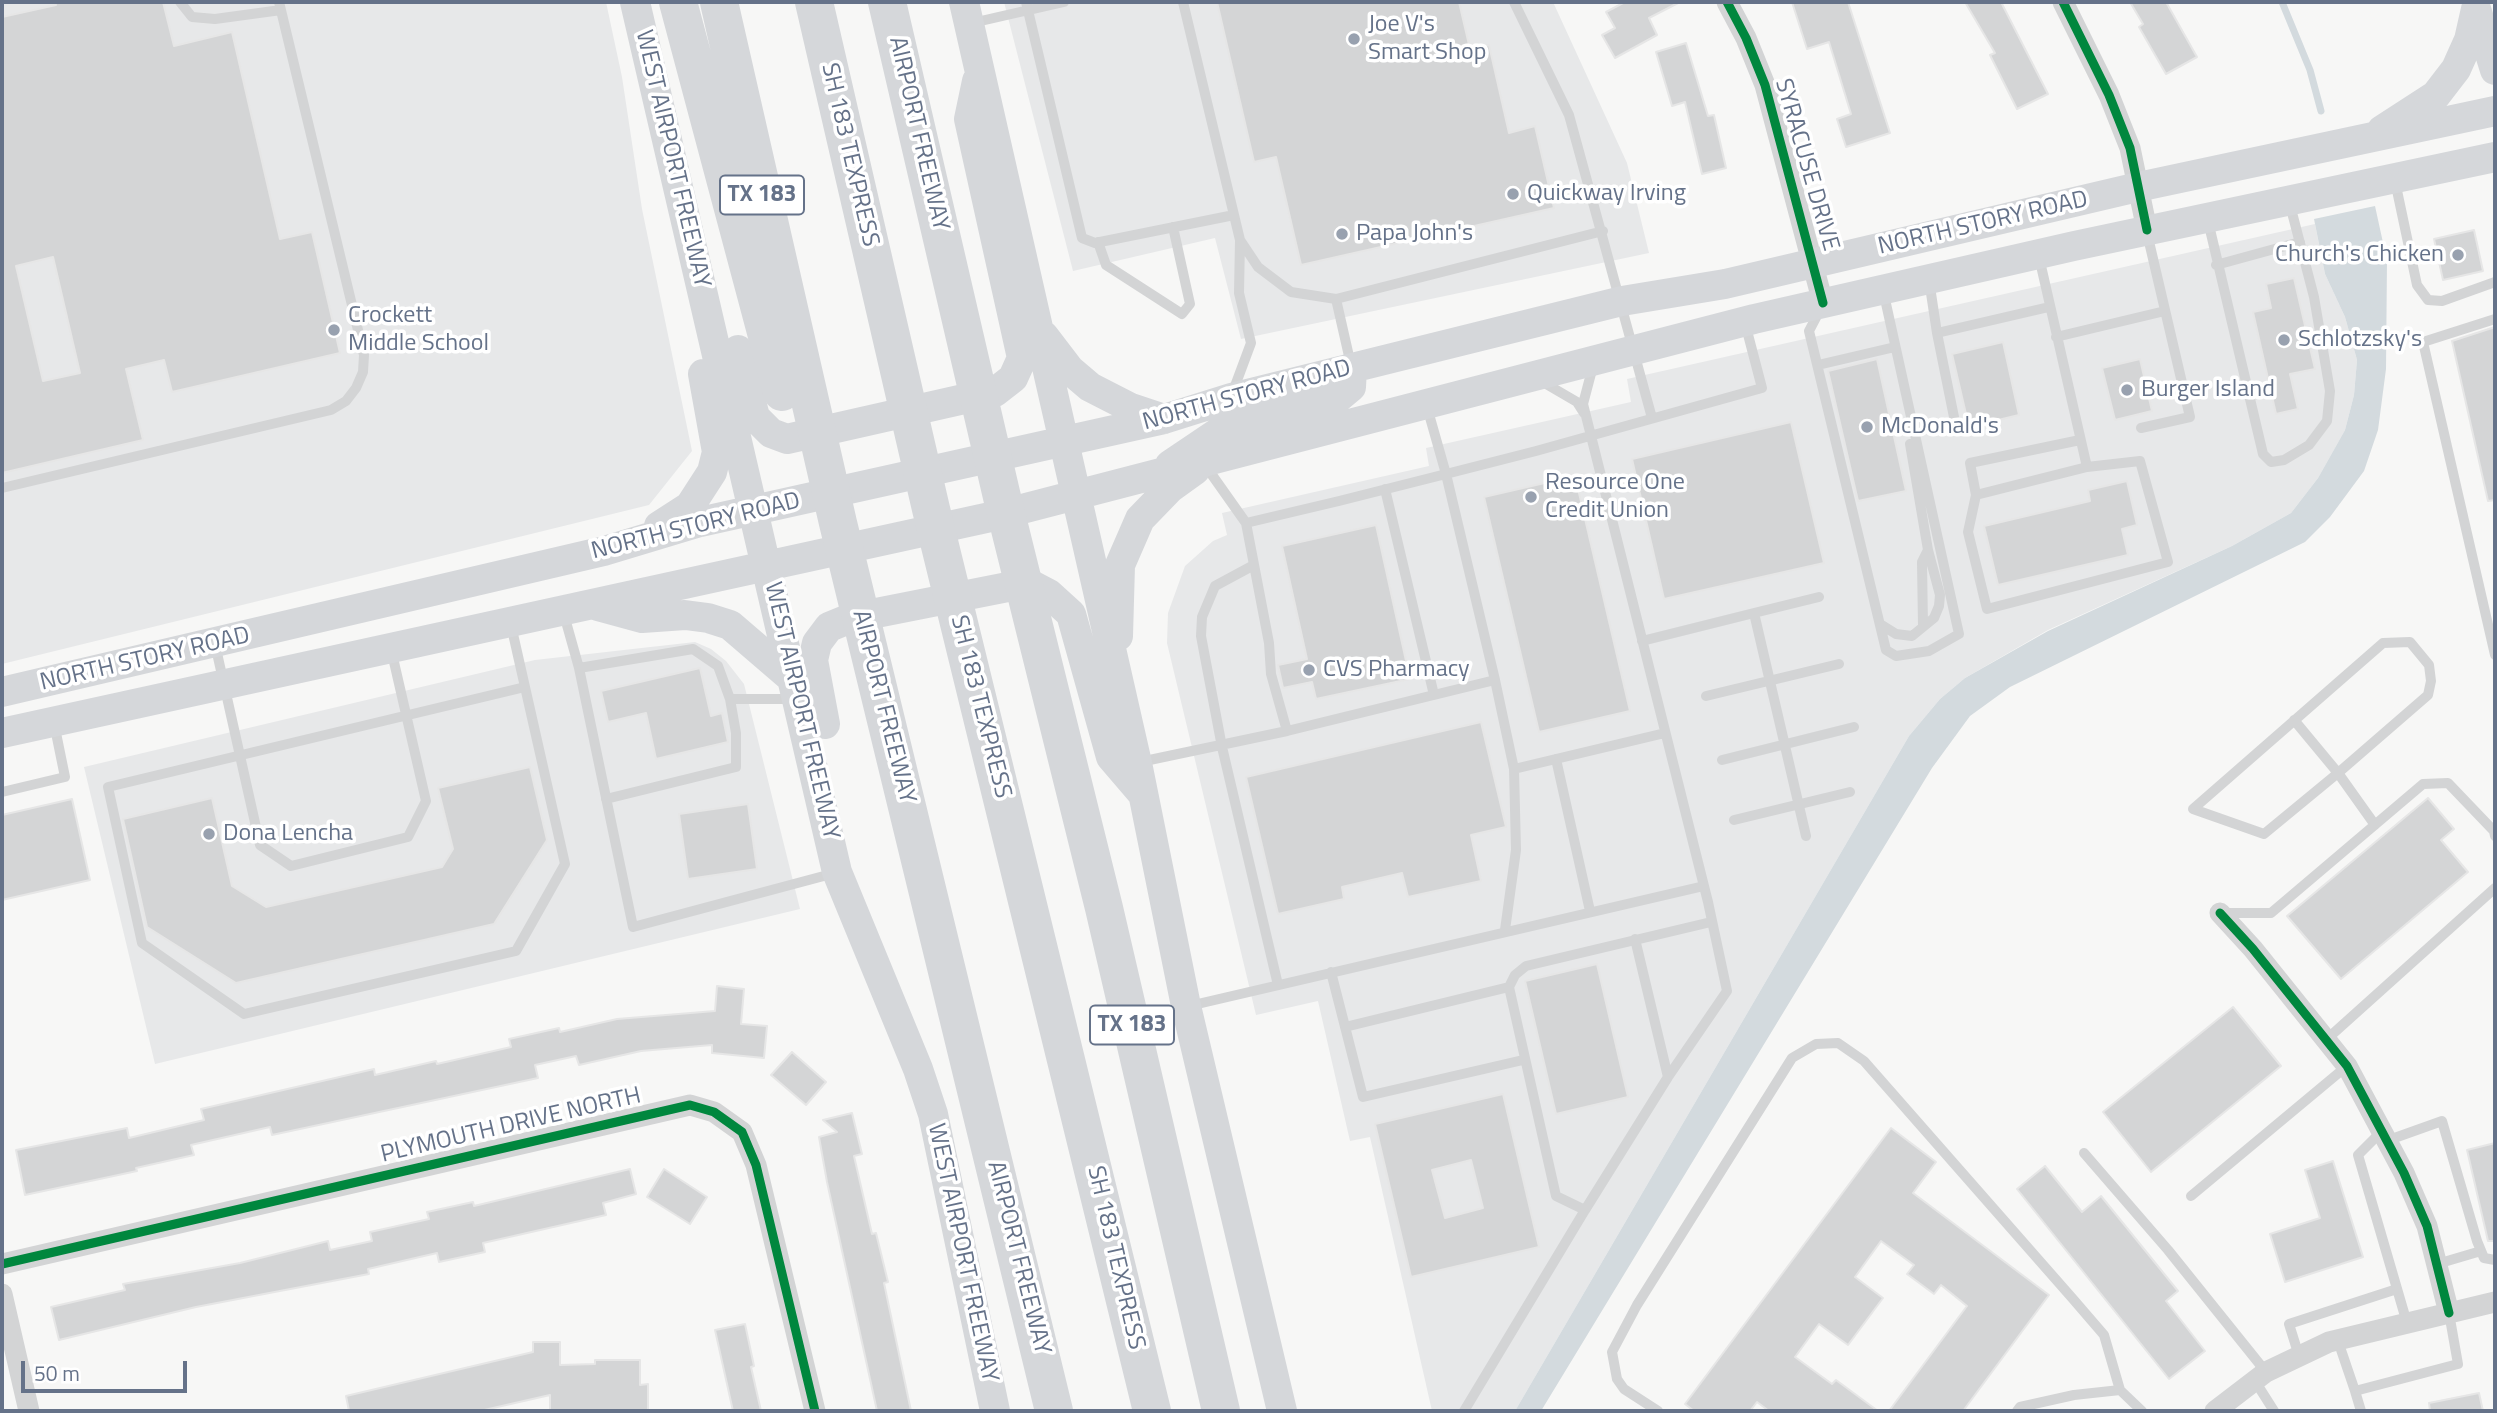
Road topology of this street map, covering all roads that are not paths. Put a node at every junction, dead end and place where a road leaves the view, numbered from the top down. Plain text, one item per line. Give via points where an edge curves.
1 (180, 2) edge
2 (635, 2) edge
3 (678, 2) edge
4 (719, 2) edge
5 (744, 2) edge
6 (789, 2) edge
7 (814, 2) edge
8 (887, 2) edge
9 (907, 2) edge
10 (1065, 2) edge
11 (1183, 2) edge
12 (1514, 2) edge
13 (1727, 2) edge
14 (2063, 2) edge
15 (2476, 5) edge
16 (280, 6) edge
17 (1028, 6) edge
18 (967, 13) edge
19 (979, 70) junction
20 (2495, 70) edge
21 (2495, 111) edge
22 (917, 130) junction
23 (2373, 137) junction
24 (667, 144) junction
25 (2495, 157) edge
26 (2395, 178) junction
27 (2138, 187) junction
28 (2289, 201) junction
29 (1234, 215) junction
30 (2207, 218) junction
31 (1172, 227) junction
32 (2147, 230) junction
33 (1603, 231) junction
34 (1240, 240) junction
35 (1098, 242) junction
36 (2300, 242) junction
37 (2038, 254) junction
38 (1815, 263) junction
39 (2216, 265) junction
40 (1929, 279) junction
41 (2495, 282) edge
42 (1883, 289) junction
43 (1336, 299) junction
44 (1622, 301) junction
45 (1823, 303) junction
46 (2049, 307) junction
47 (2165, 311) junction
48 (2495, 319) edge
49 (1745, 321) junction
50 (1038, 327) junction
51 (1937, 334) junction
52 (2056, 337) junction
53 (1895, 347) junction
54 (1634, 350) junction
55 (1596, 360) junction
56 (1818, 365) junction
57 (1352, 368) junction
58 (888, 375) junction
59 (1533, 376) junction
60 (806, 388) junction
61 (1231, 398) junction
62 (1907, 400) junction
63 (1427, 404) junction
64 (1587, 418) junction
65 (1653, 418) junction
66 (1164, 419) junction
67 (1955, 422) dead end
68 (2141, 428) dead end
69 (1591, 434) junction
70 (2080, 440) junction
71 (1063, 442) junction
72 (1204, 464) junction
73 (2087, 467) junction
74 (1446, 474) junction
75 (1156, 475) junction
76 (2, 488) edge
77 (1385, 489) junction
78 (1074, 495) junction
79 (1976, 495) junction
80 (754, 510) junction
81 (1246, 523) junction
82 (1928, 550) junction
83 (604, 551) junction
84 (1254, 565) junction
85 (769, 568) junction
86 (1819, 597) dead end
87 (594, 604) junction
88 (563, 611) junction
89 (1754, 613) junction
90 (511, 622) junction
91 (1880, 624) junction
92 (1923, 626) junction
93 (1642, 641) junction
94 (215, 644) junction
95 (391, 649) junction
96 (953, 649) junction
97 (2495, 655) edge
98 (1839, 664) dead end
99 (579, 668) junction
100 (1117, 675) junction
101 (1495, 680) junction
102 (1770, 681) junction
103 (224, 685) junction
104 (525, 687) junction
105 (797, 689) junction
106 (2, 692) edge
107 (1434, 695) junction
108 (1706, 696) dead end
109 (730, 699) junction
110 (406, 715) junction
111 (2294, 720) junction
112 (54, 722) junction
113 (1854, 727) dead end
114 (1287, 731) junction
115 (2, 733) edge
116 (1665, 733) junction
117 (1785, 744) junction
118 (1223, 747) junction
119 (240, 755) junction
120 (1556, 759) junction
121 (1721, 760) dead end
122 (1137, 763) junction
123 (1514, 769) junction
124 (2337, 773) junction
125 (2, 792) edge
126 (1850, 792) dead end
127 (1144, 795) junction
128 (606, 799) junction
129 (1799, 804) junction
130 (1734, 820) dead end
131 (2375, 825) junction
132 (1806, 836) dead end
133 (2495, 836) edge
134 (838, 872) junction
135 (1703, 886) junction
136 (2495, 888) edge
137 (852, 902) junction
138 (1590, 911) junction
139 (2220, 913) joint
140 (1711, 922) junction
141 (1505, 930) junction
142 (1636, 939) junction
143 (1331, 972) junction
144 (1278, 985) junction
145 (1509, 987) junction
146 (1186, 1006) junction
147 (1345, 1027) junction
148 (2327, 1040) junction
149 (1523, 1060) junction
150 (2347, 1066) junction
151 (1668, 1077) junction
152 (2384, 1137) junction
153 (2084, 1153) dead end
154 (2191, 1196) dead end
155 (1585, 1210) junction
156 (2481, 1251) junction
157 (2495, 1260) edge
158 (2, 1264) edge
159 (2437, 1264) junction
160 (2397, 1289) junction
161 (2, 1294) edge
162 (2495, 1302) edge
163 (2449, 1313) junction
164 (2407, 1324) junction
165 (2338, 1340) junction
166 (2299, 1356) junction
167 (2260, 1376) junction
168 (2120, 1390) junction
169 (2355, 1391) junction
170 (29, 1411) edge
171 (815, 1411) edge
172 (995, 1411) edge
173 (1055, 1411) edge
174 (1125, 1411) edge
175 (1152, 1411) edge
176 (1221, 1411) edge
177 (1282, 1411) edge
178 (1464, 1411) edge
179 (1658, 1411) edge
180 (2017, 1411) edge
181 (2142, 1411) edge
182 (2214, 1411) edge
183 (2274, 1411) edge
184 (2361, 1411) edge

1 - 16 lane via 192,18 215,19
2 - 24 main road, WEST AIRPORT FREEWAY
3 - 60 highway
4 - 60 highway, AIRPORT FREEWAY / TX 183
5 - 60 highway
6 - 58 highway, SH 183 TEXPRESS
7 - 58 highway, SH 183 TEXPRESS
8 - 22 highway, AIRPORT FREEWAY / TX 183
9 - 22 highway
10 - 17 lane
11 - 29 lane
12 - 33 lane via 1569,115
13 - 38 street, SYRACUSE DRIVE via 1765,85
14 - 27 street via 2109,95 2130,148
15 - 20 main road
15 - 23 main road via 2460,60 2436,95
16 - 76 lane via 364,355 356,388 331,410
17 - 18 lane
17 - 35 lane via 1082,239
18 - 19 main road
19 - 24 main road via 969,119 1022,358 1013,378 995,392 787,439 771,433 755,417 696,187
19 - 50 main road
21 - 23 main road, NORTH STORY ROAD
22 - 176 highway, AIRPORT FREEWAY / TX 183
23 - 27 main road, NORTH STORY ROAD
24 - 80 main road, WEST AIRPORT FREEWAY
24 - 83 main road via 663,195 717,452 712,472 690,506
25 - 26 main road, NORTH STORY ROAD
26 - 28 main road, NORTH STORY ROAD
26 - 41 lane via 2417,285 2428,300 2442,301
27 - 32 street
27 - 38 main road, NORTH STORY ROAD
28 - 30 main road, NORTH STORY ROAD
28 - 36 lane
29 - 31 lane
29 - 34 lane
30 - 32 main road, NORTH STORY ROAD
30 - 39 lane
31 - 35 lane
31 - 35 lane via 1190,304 1182,314 1106,265
32 - 37 main road, NORTH STORY ROAD
32 - 47 lane
33 - 43 lane
33 - 44 lane
34 - 43 lane via 1258,267 1291,292
34 - 61 lane via 1240,293 1251,343
36 - 39 lane
36 - 39 lane via 2330,391 2327,421 2309,445 2284,460 2271,461 2263,454
37 - 40 main road, NORTH STORY ROAD
37 - 46 lane
38 - 44 main road, NORTH STORY ROAD
38 - 45 street, SYRACUSE DRIVE
40 - 42 main road, NORTH STORY ROAD
40 - 51 lane
42 - 45 main road, NORTH STORY ROAD
42 - 53 lane
43 - 57 lane
44 - 54 lane
44 - 57 main road, NORTH STORY ROAD
45 - 49 main road, NORTH STORY ROAD
45 - 56 lane via 1809,331
46 - 51 lane
46 - 52 lane
47 - 52 lane
47 - 68 lane via 2190,417
48 - 97 lane via 2423,342
49 - 54 main road, NORTH STORY ROAD
49 - 65 lane via 1762,388
50 - 66 main road via 1070,370 1090,387
50 - 71 main road
51 - 67 lane
52 - 70 lane
53 - 56 lane
53 - 62 lane
54 - 55 main road, NORTH STORY ROAD
54 - 65 lane
55 - 59 main road, NORTH STORY ROAD
55 - 64 lane via 1583,404
56 - 91 lane
57 - 61 main road, NORTH STORY ROAD
57 - 75 main road via 1351,387 1339,397 1219,432
58 - 96 highway, SH 183 TEXPRESS
59 - 63 main road, NORTH STORY ROAD
59 - 64 lane via 1577,402
60 - 173 highway, AIRPORT FREEWAY / TX 183
61 - 66 main road, NORTH STORY ROAD
62 - 82 lane via 1911,457
62 - 91 lane via 1959,634 1928,651 1896,656 1886,650
63 - 72 main road, NORTH STORY ROAD
63 - 74 lane
64 - 69 lane
65 - 69 lane
66 - 71 main road, NORTH STORY ROAD
69 - 74 lane
69 - 93 lane
70 - 73 lane
70 - 79 lane via 1970,463
71 - 78 main road
71 - 80 main road, NORTH STORY ROAD
72 - 75 main road, NORTH STORY ROAD
72 - 81 lane
72 - 100 main road via 1170,488 1140,519 1121,565
73 - 79 lane
73 - 79 lane via 2140,461 2168,562 1987,609 1968,532
74 - 77 lane
74 - 101 lane
75 - 78 main road, NORTH STORY ROAD
77 - 81 lane
77 - 107 lane
78 - 85 main road, NORTH STORY ROAD
78 - 100 main road
80 - 83 main road, NORTH STORY ROAD
80 - 85 main road, WEST AIRPORT FREEWAY
81 - 84 lane
82 - 92 lane via 1922,562
82 - 92 lane via 1940,595 1934,618
83 - 94 main road, NORTH STORY ROAD
84 - 114 lane via 1271,674
84 - 118 lane via 1216,586 1202,617 1201,636
85 - 87 main road, NORTH STORY ROAD
85 - 105 main road, WEST AIRPORT FREEWAY
86 - 89 lane
87 - 88 main road, NORTH STORY ROAD
87 - 105 main road via 642,618 684,615 730,625
88 - 90 main road, NORTH STORY ROAD
88 - 99 lane
89 - 93 lane
89 - 102 lane
90 - 95 main road, NORTH STORY ROAD
90 - 104 lane
91 - 92 lane via 1896,634 1912,636
93 - 116 lane
94 - 103 lane
94 - 106 main road, NORTH STORY ROAD
95 - 103 main road, NORTH STORY ROAD
95 - 110 lane
96 - 174 highway, SH 183 TEXPRESS
96 - 175 highway, SH 183 TEXPRESS
98 - 102 lane
99 - 109 lane via 693,649 718,666
99 - 128 lane
100 - 122 main road
101 - 107 lane
101 - 123 lane
102 - 108 lane
102 - 117 lane
103 - 112 main road, NORTH STORY ROAD
103 - 119 lane
104 - 110 lane
104 - 119 lane via 565,864 516,951 244,1014 142,943 108,787
105 - 109 lane
105 - 134 main road, WEST AIRPORT FREEWAY
107 - 114 lane
109 - 128 lane via 736,767
110 - 119 lane
110 - 119 lane via 426,801 408,837 291,866 260,845
111 - 124 lane
111 - 124 lane via 2193,808 2264,834
111 - 124 lane via 2384,643 2410,642 2429,666 2428,695
112 - 115 main road, NORTH STORY ROAD
112 - 125 lane via 65,777
113 - 117 lane
114 - 118 lane
116 - 120 lane
116 - 135 lane
117 - 121 lane
117 - 129 lane
118 - 122 lane
118 - 144 lane
120 - 123 lane
120 - 138 lane
122 - 127 main road
123 - 141 lane via 1516,850
124 - 131 lane
126 - 129 lane
127 - 137 main road via 1111,757 1071,614 1049,594 1028,583 851,618 829,627 817,643 813,660 853,865
127 - 146 main road
128 - 134 lane via 633,927
129 - 130 lane
129 - 132 lane
131 - 133 lane via 2423,784 2448,783
131 - 139 lane via 2271,913
134 - 137 main road, WEST AIRPORT FREEWAY
135 - 138 lane
135 - 140 lane
136 - 148 lane
137 - 172 main road, WEST AIRPORT FREEWAY via 933,1114
138 - 141 lane
139 - 148 street
140 - 142 lane
140 - 151 lane via 1727,991
141 - 143 lane
142 - 145 lane via 1526,966
142 - 151 lane
143 - 144 lane
143 - 147 lane
144 - 146 lane
145 - 147 lane
145 - 149 lane
146 - 177 main road
147 - 149 lane via 1363,1097
148 - 150 street
149 - 155 lane via 1556,1196
150 - 152 street
150 - 154 lane
151 - 155 lane
152 - 156 lane via 2442,1121
152 - 159 street via 2427,1226
152 - 160 lane via 2358,1155
153 - 167 lane via 2177,1260
155 - 178 lane
156 - 157 lane via 2484,1258
156 - 159 lane
158 - 171 street, PLYMOUTH DRIVE NORTH via 690,1105 714,1112 742,1132 757,1165
159 - 163 street
160 - 164 lane
160 - 166 lane via 2289,1324
161 - 170 street
162 - 163 street
163 - 164 street
163 - 169 lane via 2458,1364
164 - 165 street
165 - 166 street
165 - 169 lane
166 - 167 street
167 - 182 street
167 - 183 lane
168 - 179 lane via 2104,1335 1864,1060 1838,1044 1816,1044 1792,1058 1643,1294 1612,1352 1617,1379 1624,1389
168 - 180 lane via 2074,1395
168 - 181 lane
169 - 184 lane

